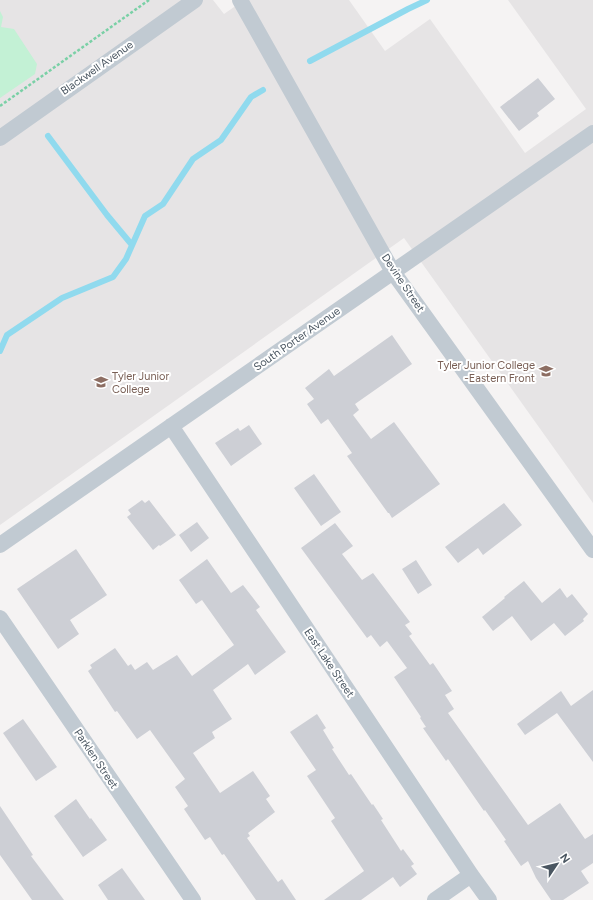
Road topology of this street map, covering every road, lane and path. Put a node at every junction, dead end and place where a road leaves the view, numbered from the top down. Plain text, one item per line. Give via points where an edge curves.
1 (150, 0) edge
2 (195, 0) edge
3 (240, 0) edge
4 (0, 106) edge
5 (593, 133) edge
6 (0, 138) edge
7 (393, 272) junction
8 (171, 426) junction
9 (0, 545) edge
10 (593, 550) edge
11 (0, 618) edge
12 (471, 875) junction
13 (193, 900) edge
14 (435, 900) edge
15 (489, 900) edge

1 - 4 path
2 - 6 street, Blackwell Avenue
3 - 7 street, Devine Street
5 - 7 street, South Porter Avenue
7 - 8 street, South Porter Avenue
7 - 10 street, Devine Street
8 - 9 street, South Porter Avenue
8 - 12 street, East Lake Street
11 - 13 street, Parklen Street
12 - 14 street
12 - 15 street, East Lake Street

